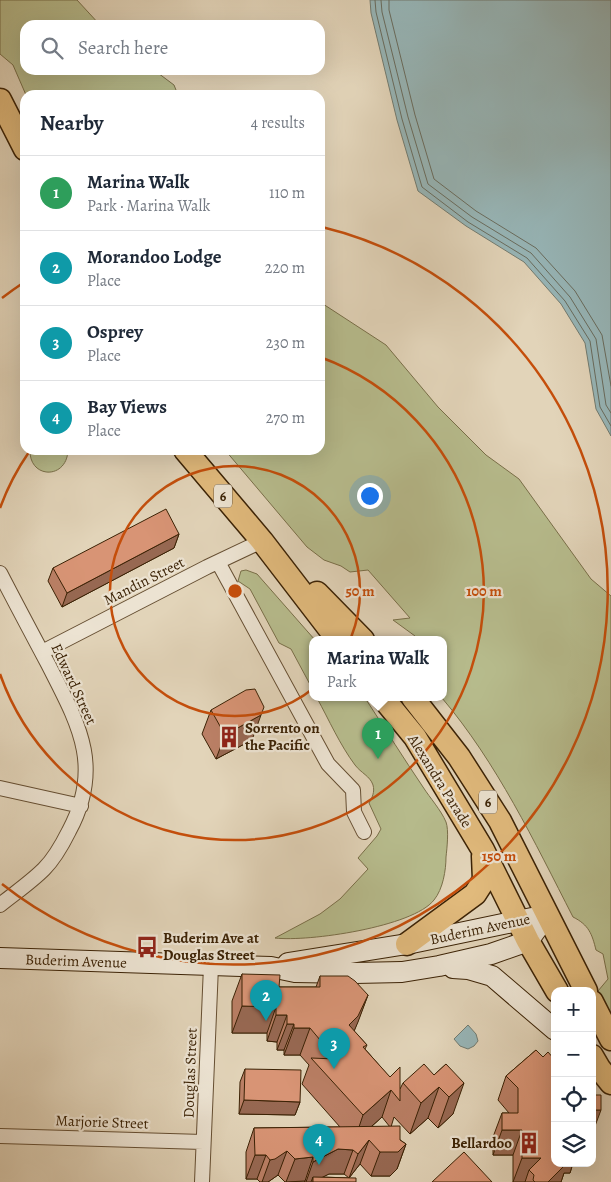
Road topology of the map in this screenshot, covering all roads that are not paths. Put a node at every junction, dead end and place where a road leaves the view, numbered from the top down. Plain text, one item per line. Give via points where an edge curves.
1 (1, 104) edge
2 (20, 140) edge
3 (189, 455) edge
4 (262, 541) junction
5 (218, 562) junction
6 (0, 573) edge
7 (335, 636) edge
8 (359, 636) edge
9 (42, 652) junction
10 (385, 701) edge
11 (415, 701) edge
12 (0, 788) edge
13 (81, 806) junction
14 (364, 832) dead end
15 (482, 850) junction
16 (0, 905) edge
17 (548, 915) junction
18 (523, 931) junction
19 (407, 944) junction
20 (0, 958) edge
21 (211, 966) junction
22 (439, 966) junction
23 (271, 967) junction
24 (554, 987) edge
25 (584, 987) edge
26 (596, 1010) edge
27 (551, 1027) edge
28 (611, 1039) edge
29 (0, 1136) edge
30 (203, 1142) junction
31 (202, 1182) edge

1 - 2 main road
3 - 4 main road, 6
4 - 5 street, Mandin Street
4 - 7 main road, 6
4 - 8 main road, 6
5 - 9 street, Mandin Street
5 - 14 street via 328,764 353,790 354,812
6 - 9 street, Edward Street
9 - 13 street, Edward Street via 81,733 86,771
10 - 15 main road, Alexandra Parade / 6 via 415,737
11 - 17 main road, Alexandra Parade / 6 via 459,757 500,820
12 - 13 street
13 - 16 street, Edward Street via 54,857
15 - 18 main road, Alexandra Parade / 6
15 - 19 main road via 484,880 476,894
17 - 18 main road, Buderim Avenue
17 - 25 main road, 6
18 - 19 main road, Buderim Avenue
18 - 22 main road, Buderim Avenue via 491,954
18 - 24 main road, 6
19 - 23 main road, Buderim Avenue
20 - 21 main road, Buderim Avenue
21 - 23 main road, Buderim Avenue
21 - 30 street, Douglas Street
22 - 23 main road, Buderim Avenue via 402,972 355,973 294,972
22 - 27 main road via 492,976
26 - 28 main road
29 - 30 street, Marjorie Street
30 - 31 street, Douglas Street

